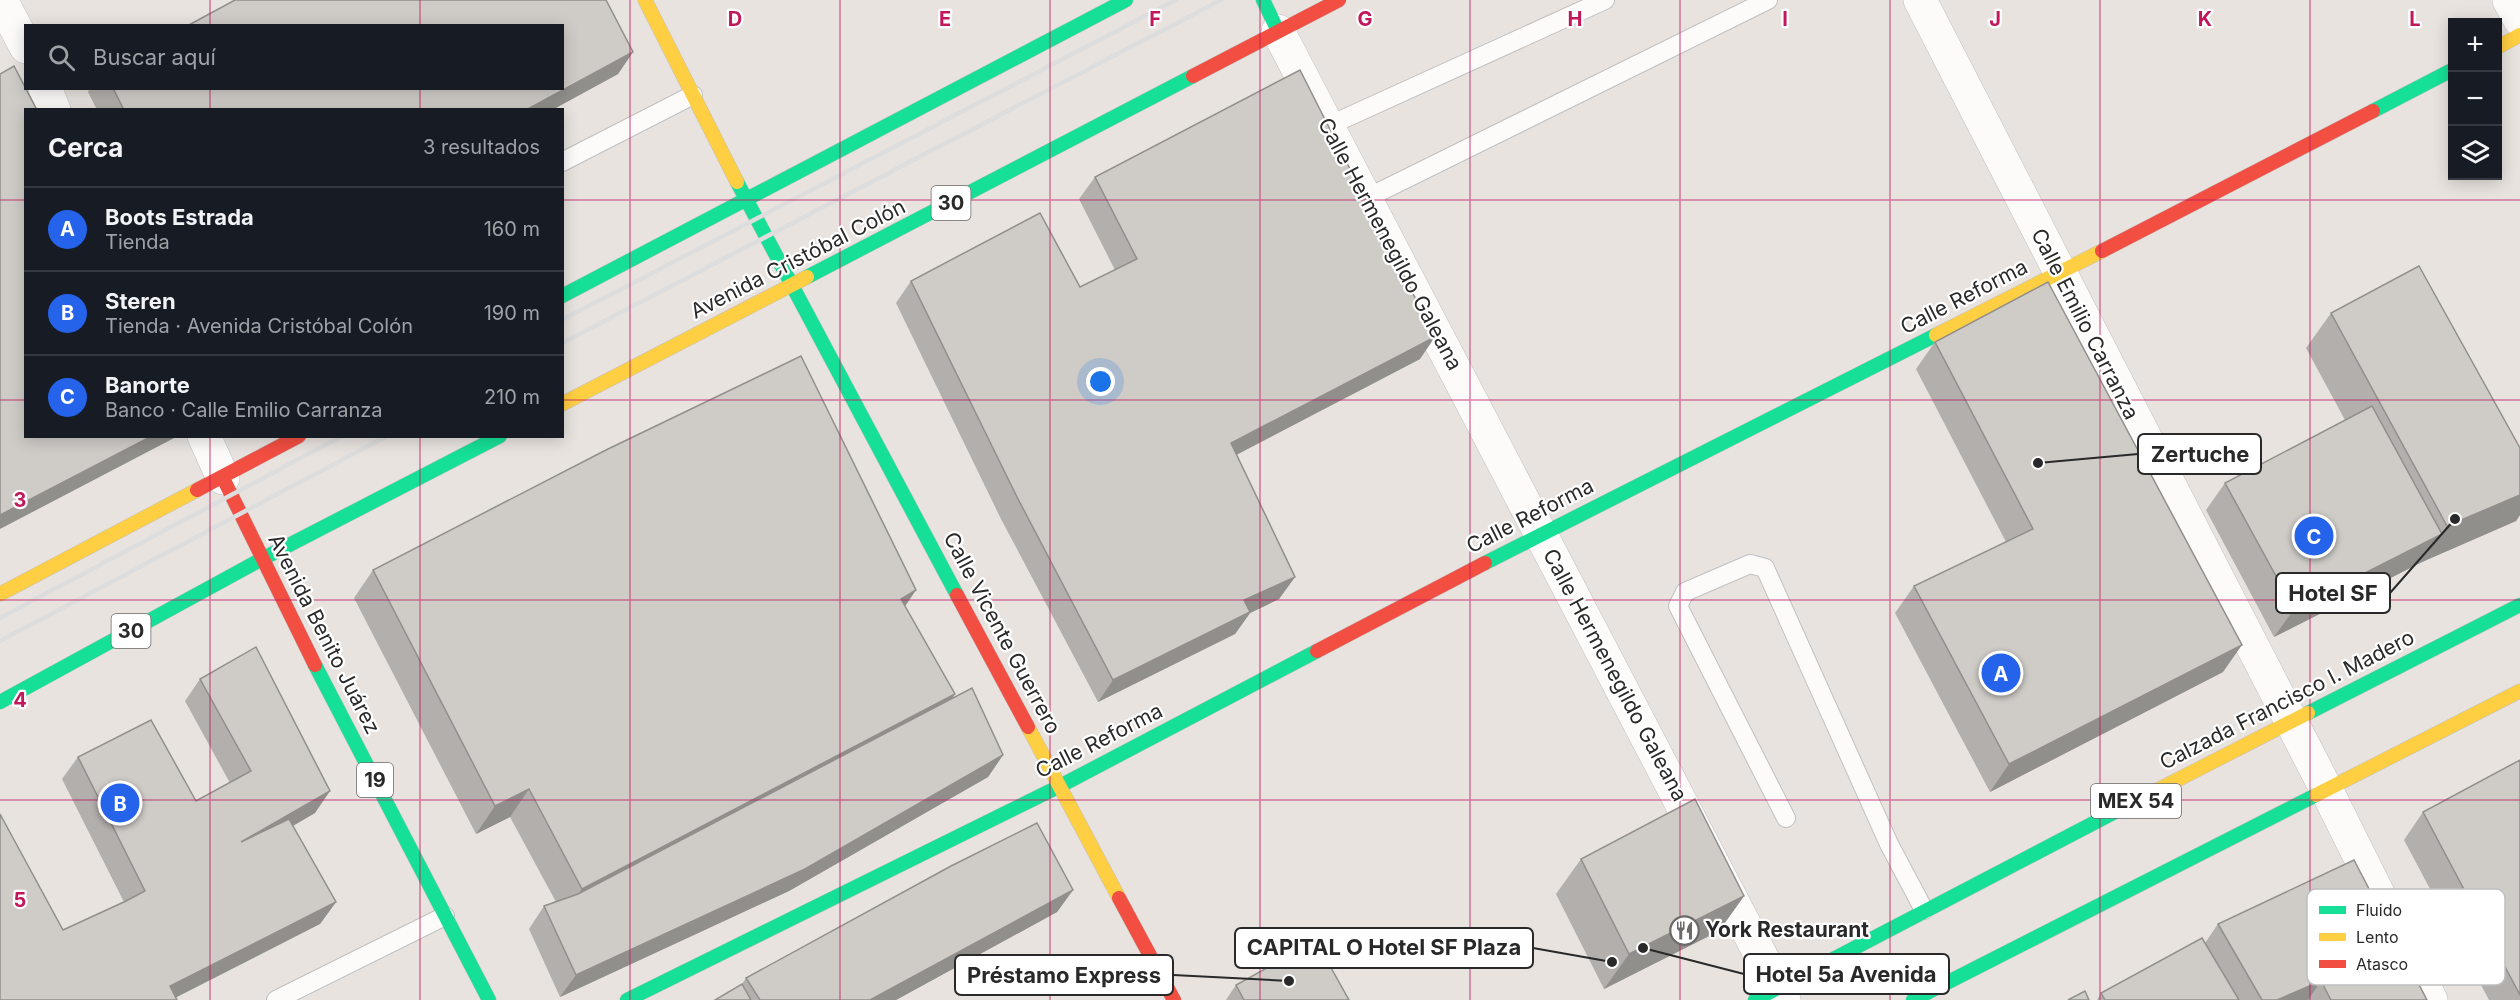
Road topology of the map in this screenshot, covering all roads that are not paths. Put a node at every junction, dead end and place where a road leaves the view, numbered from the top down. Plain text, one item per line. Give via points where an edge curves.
1 (1, 0) edge
2 (645, 0) edge
3 (1126, 0) edge
4 (1263, 0) edge
5 (1339, 0) edge
6 (1605, 0) edge
7 (1768, 0) edge
8 (1920, 0) edge
9 (2510, 0) edge
10 (2520, 20) edge
11 (1278, 31) junction
12 (2520, 35) edge
13 (2502, 45) edge
14 (16, 47) edge
15 (2448, 72) edge
16 (46, 90) edge
17 (693, 95) junction
18 (53, 108) edge
19 (1328, 126) junction
20 (564, 161) edge
21 (1367, 198) junction
22 (745, 199) junction
23 (2059, 273) junction
24 (793, 285) junction
25 (564, 295) edge
26 (564, 403) edge
27 (205, 438) edge
28 (295, 438) edge
29 (496, 438) edge
30 (222, 478) junction
31 (1541, 534) junction
32 (262, 560) junction
33 (0, 594) edge
34 (2520, 605) edge
35 (2520, 690) edge
36 (0, 702) edge
37 (2289, 722) junction
38 (1060, 786) junction
39 (2326, 789) junction
40 (1786, 818) dead end
41 (2376, 889) edge
42 (1924, 910) junction
43 (445, 916) junction
44 (2424, 985) edge
45 (1772, 996) edge
46 (276, 1000) edge
47 (489, 1000) edge
48 (627, 1000) edge
49 (1174, 1000) edge
50 (1913, 1000) edge
51 (2431, 1000) edge

1 - 14 street
2 - 17 main road, Calle Vicente Guerrero
3 - 22 main road
4 - 11 main road
5 - 11 main road, Avenida Cristóbal Colón / 30
6 - 19 lane
7 - 21 lane
8 - 23 street, Calle Emilio Carranza
9 - 10 street
11 - 19 street, Calle Hermenegildo Galeana
11 - 24 main road, Avenida Cristóbal Colón / 30
12 - 13 main road
15 - 23 main road, Calle Reforma
16 - 18 street
17 - 20 lane
17 - 22 main road, Calle Vicente Guerrero
19 - 21 street, Calle Hermenegildo Galeana
21 - 31 street, Calle Hermenegildo Galeana
22 - 24 main road, Calle Vicente Guerrero
22 - 25 main road
23 - 31 main road, Calle Reforma
23 - 37 street, Calle Emilio Carranza
24 - 26 main road, Avenida Cristóbal Colón / 30
24 - 38 main road, Calle Vicente Guerrero
27 - 30 street, 19
28 - 30 main road
29 - 32 main road, 30
30 - 32 main road, Avenida Benito Juárez / 19
30 - 33 main road
31 - 38 main road, Calle Reforma
31 - 45 street, Calle Hermenegildo Galeana
32 - 36 main road, 30
32 - 43 main road, Avenida Benito Juárez / 19
34 - 37 main road, Calzada Francisco I. Madero / MEX 54
35 - 39 main road
37 - 39 street, Calle Emilio Carranza
37 - 42 main road, Calzada Francisco I. Madero / MEX 54
38 - 48 main road, Calle Reforma
38 - 49 main road, Calle Vicente Guerrero
39 - 41 street, Calle Emilio Carranza
39 - 50 main road
40 - 42 lane via 1678,606 1685,592 1750,564 1765,568 1889,844
42 - 45 main road, Calzada Francisco I. Madero / MEX 54
43 - 46 lane
43 - 47 main road, Avenida Benito Juárez / 19
44 - 51 street, Calle Emilio Carranza

